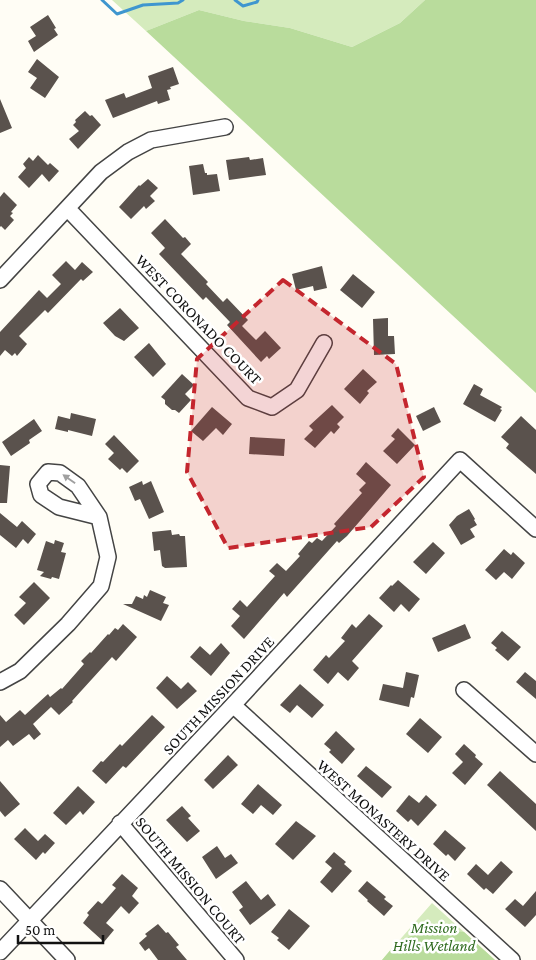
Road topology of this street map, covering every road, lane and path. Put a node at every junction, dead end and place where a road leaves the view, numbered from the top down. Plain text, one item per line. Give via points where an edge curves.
1 (225, 127) dead end
2 (68, 209) junction
3 (0, 280) edge
4 (324, 344) dead end
5 (98, 517) dead end
6 (536, 529) edge
7 (0, 682) edge
8 (464, 690) dead end
9 (233, 705) junction
10 (536, 754) edge
11 (120, 824) junction
12 (0, 889) edge
13 (29, 920) junction
14 (0, 952) edge
15 (66, 960) edge
16 (236, 960) edge
17 (512, 960) edge

1 - 2 street via 143,144 101,172
2 - 3 street
2 - 4 street, WEST CORONADO COURT via 248,398 272,407 297,390
5 - 7 street via 108,557 101,586 20,671
6 - 9 street, SOUTH MISSION DRIVE via 460,460
8 - 10 street
9 - 11 street, SOUTH MISSION DRIVE
9 - 17 street, WEST MONASTERY DRIVE
11 - 13 street, SOUTH MISSION DRIVE
11 - 16 street, SOUTH MISSION COURT
12 - 13 street
13 - 14 street, SOUTH MISSION DRIVE
13 - 15 street

